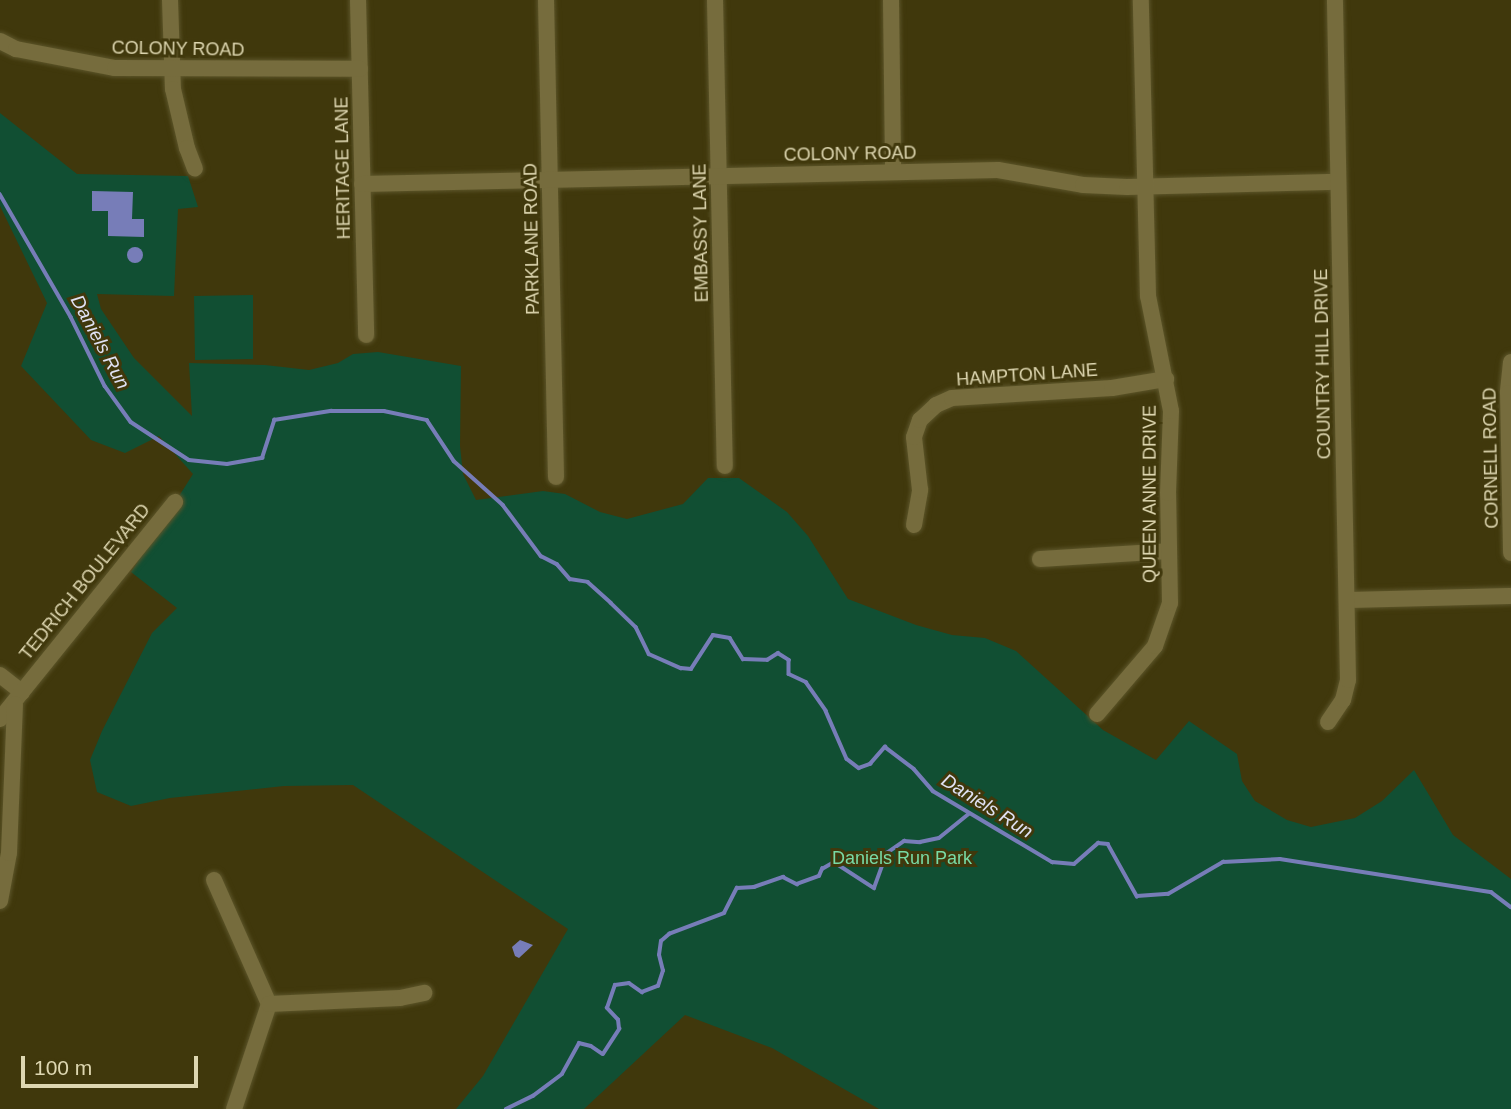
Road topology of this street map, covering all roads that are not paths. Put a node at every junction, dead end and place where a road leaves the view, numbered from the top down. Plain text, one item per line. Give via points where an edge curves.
1 (170, 0) edge
2 (358, 0) edge
3 (546, 0) edge
4 (715, 0) edge
5 (891, 0) edge
6 (1141, 0) edge
7 (1335, 0) edge
8 (0, 41) edge
9 (172, 67) junction
10 (360, 69) junction
11 (195, 169) dead end
12 (893, 172) junction
13 (719, 176) junction
14 (550, 179) junction
15 (1338, 182) junction
16 (362, 184) junction
17 (1145, 186) junction
18 (366, 335) dead end
19 (1511, 362) edge
20 (1166, 379) junction
21 (725, 466) dead end
22 (556, 477) dead end
23 (175, 502) dead end
24 (914, 524) dead end
25 (1169, 551) junction
26 (1511, 554) edge
27 (1040, 559) dead end
28 (1511, 596) edge
29 (1348, 600) junction
30 (0, 676) edge
31 (19, 698) junction
32 (1097, 714) dead end
33 (0, 719) edge
34 (1328, 722) dead end
35 (215, 880) dead end
36 (0, 901) edge
37 (424, 993) dead end
38 (269, 1004) junction
39 (234, 1109) edge

1 - 9 street
2 - 10 street, HERITAGE LANE
3 - 14 street, PARKLANE ROAD
4 - 13 street, EMBASSY LANE
5 - 12 street
6 - 17 street, QUEEN ANNE DRIVE
7 - 15 street, COUNTRY HILL DRIVE
8 - 9 street, COLONY ROAD via 16,49 95,66
9 - 10 street, COLONY ROAD
9 - 11 street via 174,99
10 - 16 street, HERITAGE LANE
12 - 13 street, COLONY ROAD
12 - 17 street, COLONY ROAD via 998,170 1083,185
13 - 14 street, COLONY ROAD
13 - 21 street, EMBASSY LANE
14 - 16 street, COLONY ROAD
14 - 22 street, PARKLANE ROAD
15 - 17 street, COLONY ROAD
15 - 29 street, COUNTRY HILL DRIVE
16 - 18 street, HERITAGE LANE
17 - 20 street, QUEEN ANNE DRIVE via 1148,296
19 - 26 street, CORNELL ROAD
20 - 24 street, HAMPTON LANE via 1112,388 952,398 936,405 920,420 914,437 920,500
20 - 25 street, QUEEN ANNE DRIVE via 1172,423
23 - 31 street, TEDRICH BOULEVARD
25 - 27 street
25 - 32 street, QUEEN ANNE DRIVE via 1170,603 1162,633
28 - 29 street
29 - 34 street, COUNTRY HILL DRIVE via 1348,680 1343,700
30 - 31 street
31 - 33 street, TEDRICH BOULEVARD
31 - 36 street via 9,853
35 - 38 street
37 - 38 street
38 - 39 street

